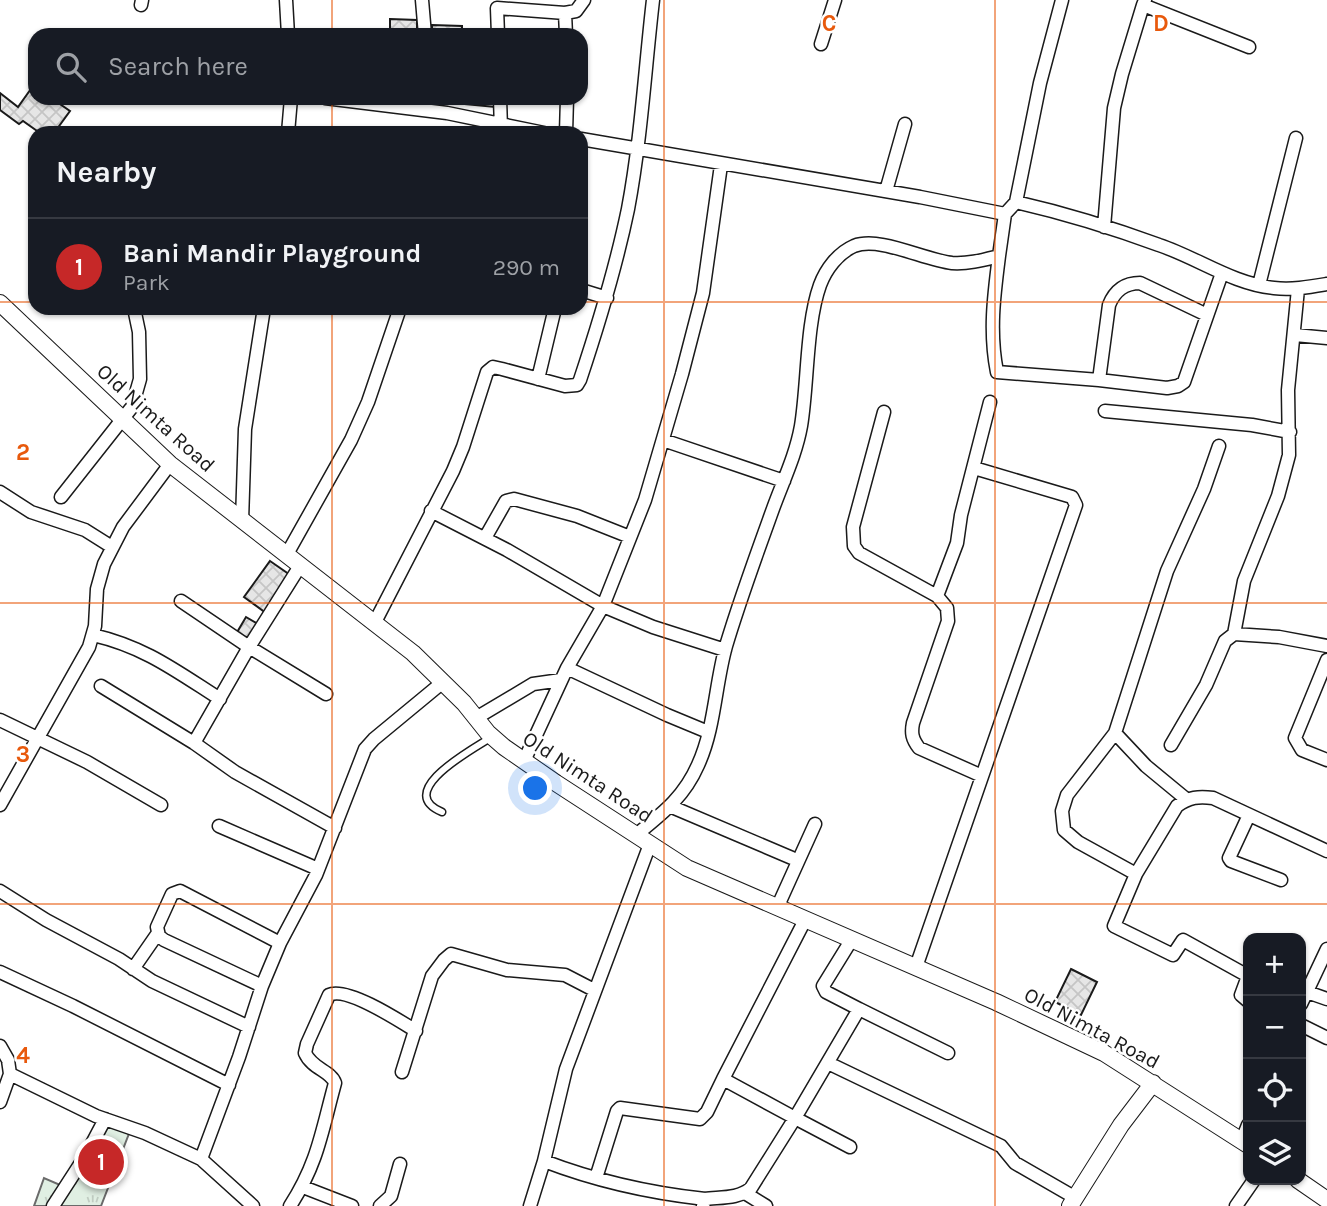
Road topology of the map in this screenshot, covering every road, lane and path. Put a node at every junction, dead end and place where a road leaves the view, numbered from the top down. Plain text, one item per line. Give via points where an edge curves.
1 (286, 0) edge
2 (422, 0) edge
3 (583, 0) edge
4 (653, 0) edge
5 (835, 0) edge
6 (1062, 0) edge
7 (1144, 2) edge
8 (495, 4) edge
9 (565, 13) junction
10 (288, 28) edge
11 (424, 28) edge
12 (497, 28) edge
13 (566, 28) edge
14 (821, 44) dead end
15 (1250, 47) dead end
16 (290, 105) edge
17 (423, 105) edge
18 (500, 105) edge
19 (567, 105) edge
20 (905, 124) dead end
21 (289, 126) edge
22 (491, 126) edge
23 (501, 126) edge
24 (566, 126) edge
25 (1296, 138) dead end
26 (588, 140) edge
27 (637, 148) junction
28 (721, 165) junction
29 (886, 191) junction
30 (1016, 202) junction
31 (1005, 214) junction
32 (1104, 227) junction
33 (999, 256) junction
34 (1222, 273) junction
35 (1327, 284) edge
36 (1259, 285) junction
37 (1298, 289) junction
38 (588, 292) edge
39 (607, 298) junction
40 (0, 303) edge
41 (135, 315) edge
42 (263, 315) edge
43 (398, 315) edge
44 (553, 315) edge
45 (1207, 315) junction
46 (1295, 335) junction
47 (1327, 338) edge
48 (538, 379) junction
49 (1099, 380) junction
50 (990, 402) dead end
51 (1105, 411) dead end
52 (884, 412) dead end
53 (123, 419) junction
54 (1290, 432) junction
55 (663, 440) junction
56 (1219, 446) dead end
57 (170, 464) junction
58 (974, 468) junction
59 (784, 481) junction
60 (0, 492) edge
61 (61, 497) dead end
62 (431, 512) junction
63 (242, 521) junction
64 (630, 537) junction
65 (485, 538) junction
66 (112, 547) junction
67 (287, 554) junction
68 (300, 566) junction
69 (937, 596) junction
70 (181, 601) dead end
71 (603, 606) junction
72 (374, 624) junction
73 (1234, 634) junction
74 (93, 635) junction
75 (1327, 646) edge
76 (249, 647) junction
77 (725, 650) junction
78 (1327, 660) edge
79 (567, 668) junction
80 (561, 680) junction
81 (443, 682) junction
82 (101, 686) dead end
83 (326, 694) dead end
84 (220, 699) junction
85 (475, 718) junction
86 (0, 720) edge
87 (708, 732) junction
88 (1115, 733) junction
89 (492, 737) junction
90 (38, 739) junction
91 (194, 743) junction
92 (1171, 745) dead end
93 (1327, 760) edge
94 (524, 761) junction
95 (982, 776) junction
96 (1186, 799) junction
97 (0, 805) edge
98 (160, 805) dead end
99 (672, 807) junction
100 (442, 812) dead end
101 (1250, 815) junction
102 (816, 824) dead end
103 (219, 826) dead end
104 (335, 828) junction
105 (643, 839) junction
106 (1327, 851) edge
107 (792, 858) dead end
108 (318, 869) junction
109 (1136, 874) junction
110 (1281, 880) dead end
111 (0, 891) edge
112 (777, 908) junction
113 (804, 920) junction
114 (158, 933) junction
115 (852, 939) junction
116 (280, 943) junction
117 (1327, 949) edge
118 (916, 967) junction
119 (133, 969) junction
120 (0, 972) edge
121 (262, 986) junction
122 (594, 990) junction
123 (1307, 992) junction
124 (1305, 996) edge
125 (1243, 998) edge
126 (1327, 999) edge
127 (859, 1009) junction
128 (249, 1027) junction
129 (1306, 1028) edge
130 (416, 1031) junction
131 (1327, 1038) edge
132 (0, 1046) edge
133 (948, 1053) dead end
134 (828, 1063) junction
135 (401, 1072) dead end
136 (10, 1074) junction
137 (723, 1079) junction
138 (1153, 1083) junction
139 (229, 1085) junction
140 (0, 1102) edge
141 (796, 1118) junction
142 (105, 1119) junction
143 (1243, 1135) edge
144 (850, 1147) dead end
145 (201, 1159) junction
146 (544, 1161) junction
147 (400, 1164) dead end
148 (596, 1178) junction
149 (1251, 1185) edge
150 (1305, 1185) edge
151 (303, 1187) junction
152 (745, 1193) junction
153 (1327, 1200) edge
154 (704, 1202) edge
155 (1072, 1202) edge
156 (53, 1206) edge
157 (253, 1206) edge
158 (290, 1206) edge
159 (352, 1206) edge
160 (380, 1206) edge
161 (530, 1206) edge
162 (766, 1206) edge
163 (1236, 1206) edge

1 - 10 street
2 - 11 street
3 - 9 street via 576,11
4 - 27 street
5 - 14 street
6 - 30 street
7 - 15 street
7 - 32 street via 1114,108
8 - 9 street
8 - 12 street
9 - 13 street
16 - 21 street
17 - 22 street
18 - 23 street
19 - 24 street
20 - 29 street
25 - 36 street
26 - 27 street
27 - 28 street
27 - 39 street
28 - 29 street
28 - 55 street via 703,293
29 - 31 street
30 - 31 street
30 - 32 street
31 - 33 street
32 - 34 street via 1181,253
33 - 49 street via 992,315 997,372
33 - 59 street via 950,262 870,242 854,246 828,267 814,312 801,427
34 - 36 street
34 - 45 street
35 - 37 street
36 - 37 street
37 - 46 street
38 - 39 street
39 - 48 street via 577,385
40 - 53 street, Old Nimta Road
41 - 53 street via 140,379 132,407
42 - 63 street via 245,429
43 - 67 street via 351,440
44 - 48 street
45 - 49 street via 1188,373 1178,386
45 - 49 street via 1140,283 1129,283 1109,305
46 - 47 street
46 - 54 street via 1287,401
48 - 62 street via 493,367 488,372 463,447
50 - 58 street
51 - 54 street
52 - 69 street via 853,527 854,546
53 - 57 street, Old Nimta Road
53 - 61 street
54 - 73 street via 1285,471 1244,582
55 - 59 street
55 - 64 street
56 - 88 street via 1167,570
57 - 63 street, Old Nimta Road
57 - 66 street
58 - 69 street via 957,543
58 - 95 street via 1072,497 1076,505
59 - 77 street
60 - 66 street via 31,512 74,525
62 - 65 street
62 - 72 street
63 - 67 street, Old Nimta Road
64 - 65 street via 514,499 506,501
64 - 71 street
65 - 71 street
66 - 74 street via 97,589
67 - 68 street, Old Nimta Road
68 - 72 street, Old Nimta Road
68 - 76 street
69 - 95 street via 949,615 913,723 913,741 919,748
70 - 76 street
71 - 77 street
71 - 79 street
72 - 81 street, Old Nimta Road
73 - 75 street
73 - 92 street via 1225,641
74 - 84 street via 144,651
74 - 90 street
76 - 83 street
76 - 84 street
77 - 87 street
78 - 93 street via 1295,738 1302,750
79 - 80 street
79 - 87 street
80 - 85 street via 533,684
80 - 94 street
81 - 85 street, Old Nimta Road
81 - 104 street via 365,749
82 - 91 street
84 - 91 street
85 - 89 street, Old Nimta Road
86 - 90 street
87 - 99 street via 699,763
88 - 96 street
88 - 109 street via 1067,795 1061,822 1078,842
89 - 94 street, Old Nimta Road
89 - 100 lane via 427,787 426,798 432,808
90 - 97 street
90 - 98 street
91 - 104 street via 235,772
94 - 105 street, Old Nimta Road
95 - 118 street
96 - 101 street via 1213,798
96 - 109 street
99 - 105 street
99 - 107 street
101 - 106 street
101 - 110 street via 1229,859
102 - 112 street
103 - 108 street
104 - 108 street
105 - 112 street, Old Nimta Road via 687,868
105 - 122 street
108 - 116 street
109 - 125 street via 1114,926 1173,955 1183,940 1248,976
111 - 119 street
112 - 113 street, Old Nimta Road
113 - 115 street, Old Nimta Road
113 - 137 street
114 - 116 street via 172,894 180,891
114 - 119 street
114 - 121 street via 164,940
115 - 118 street, Old Nimta Road
115 - 127 street via 823,986
116 - 121 street
117 - 123 street
118 - 138 street, Old Nimta Road via 1104,1053
119 - 128 street
120 - 139 street
121 - 128 street
122 - 130 street via 565,975 507,970 451,954 435,970
122 - 146 street via 566,1069
123 - 124 street
123 - 126 street
127 - 133 street
127 - 134 street
128 - 139 street
129 - 131 street
130 - 135 street
130 - 151 street via 349,996 329,995 305,1053 335,1083 317,1154
132 - 136 street
134 - 141 street
134 - 155 street via 1001,1146 1016,1163
136 - 140 street
136 - 142 street
137 - 141 street
137 - 148 street via 700,1119 620,1108
138 - 143 street, Old Nimta Road
138 - 155 street
139 - 145 street
141 - 144 street
141 - 152 street
142 - 145 street
142 - 156 street
145 - 157 street
146 - 148 street
146 - 161 street
147 - 160 street via 391,1196
148 - 154 street
149 - 163 street
150 - 153 street
151 - 158 street
151 - 159 street
152 - 154 street
152 - 162 street

